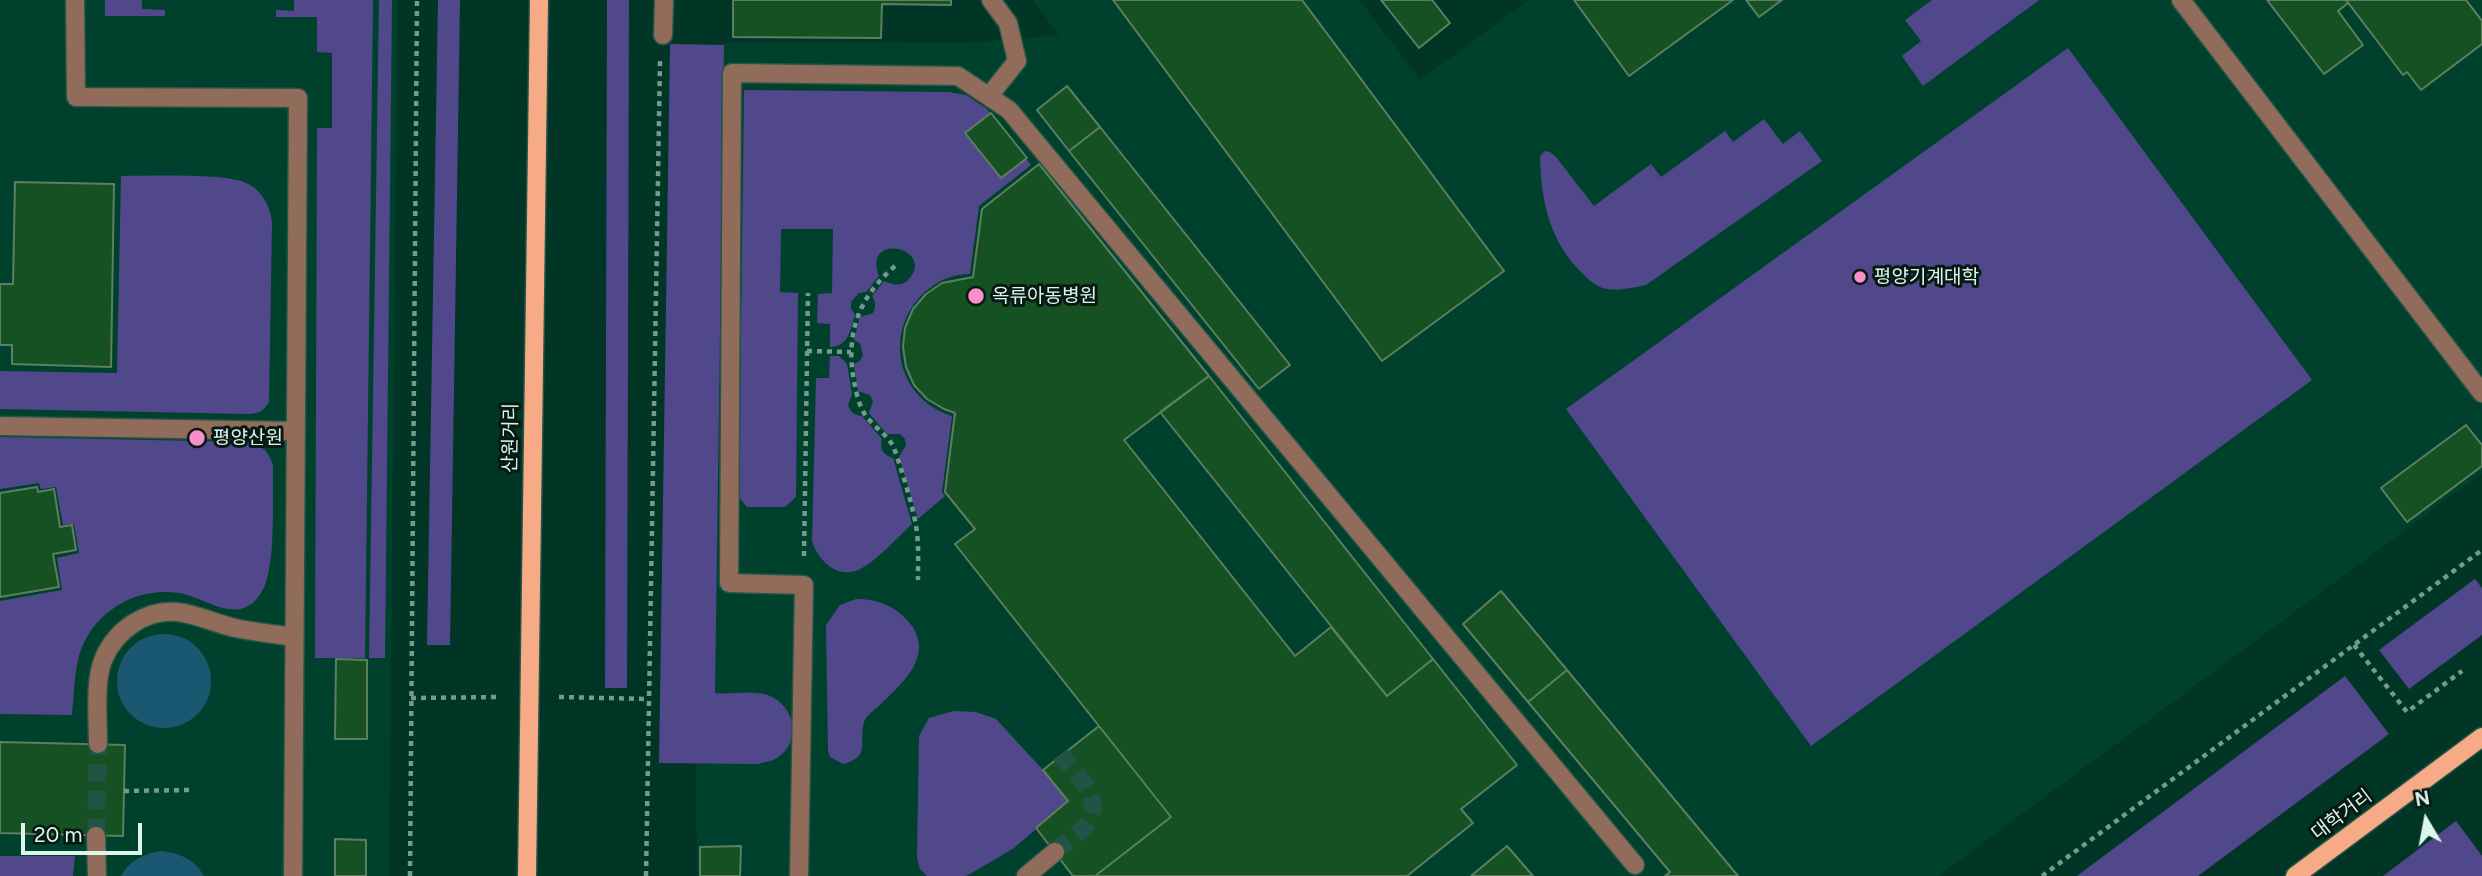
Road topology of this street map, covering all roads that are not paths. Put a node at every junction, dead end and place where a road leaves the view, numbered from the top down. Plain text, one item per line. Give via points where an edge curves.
1 (75, 0) edge
2 (539, 0) edge
3 (664, 0) edge
4 (991, 0) edge
5 (2181, 0) edge
6 (663, 35) road end
7 (989, 96) junction
8 (2482, 393) edge
9 (0, 426) edge
10 (295, 431) junction
11 (294, 637) junction
12 (2482, 737) edge
13 (98, 744) tunnel mouth
14 (96, 836) tunnel mouth
15 (1055, 852) tunnel mouth
16 (1635, 865) dead end
17 (97, 876) edge
18 (293, 876) edge
19 (527, 876) edge
20 (799, 876) edge
21 (1026, 876) edge
22 (2295, 876) edge

1 - 10 lane via 76,97 298,98
2 - 19 main road, 산원거리
3 - 6 lane
4 - 7 lane via 1008,23 1017,61
5 - 8 lane
7 - 16 lane via 1009,110
7 - 20 lane via 958,76 732,73 729,583 804,585
9 - 10 lane
10 - 11 lane
11 - 13 lane via 176,612 136,621 117,636 103,659
11 - 18 lane
12 - 22 main road, 대학거리
14 - 17 lane
15 - 21 lane

